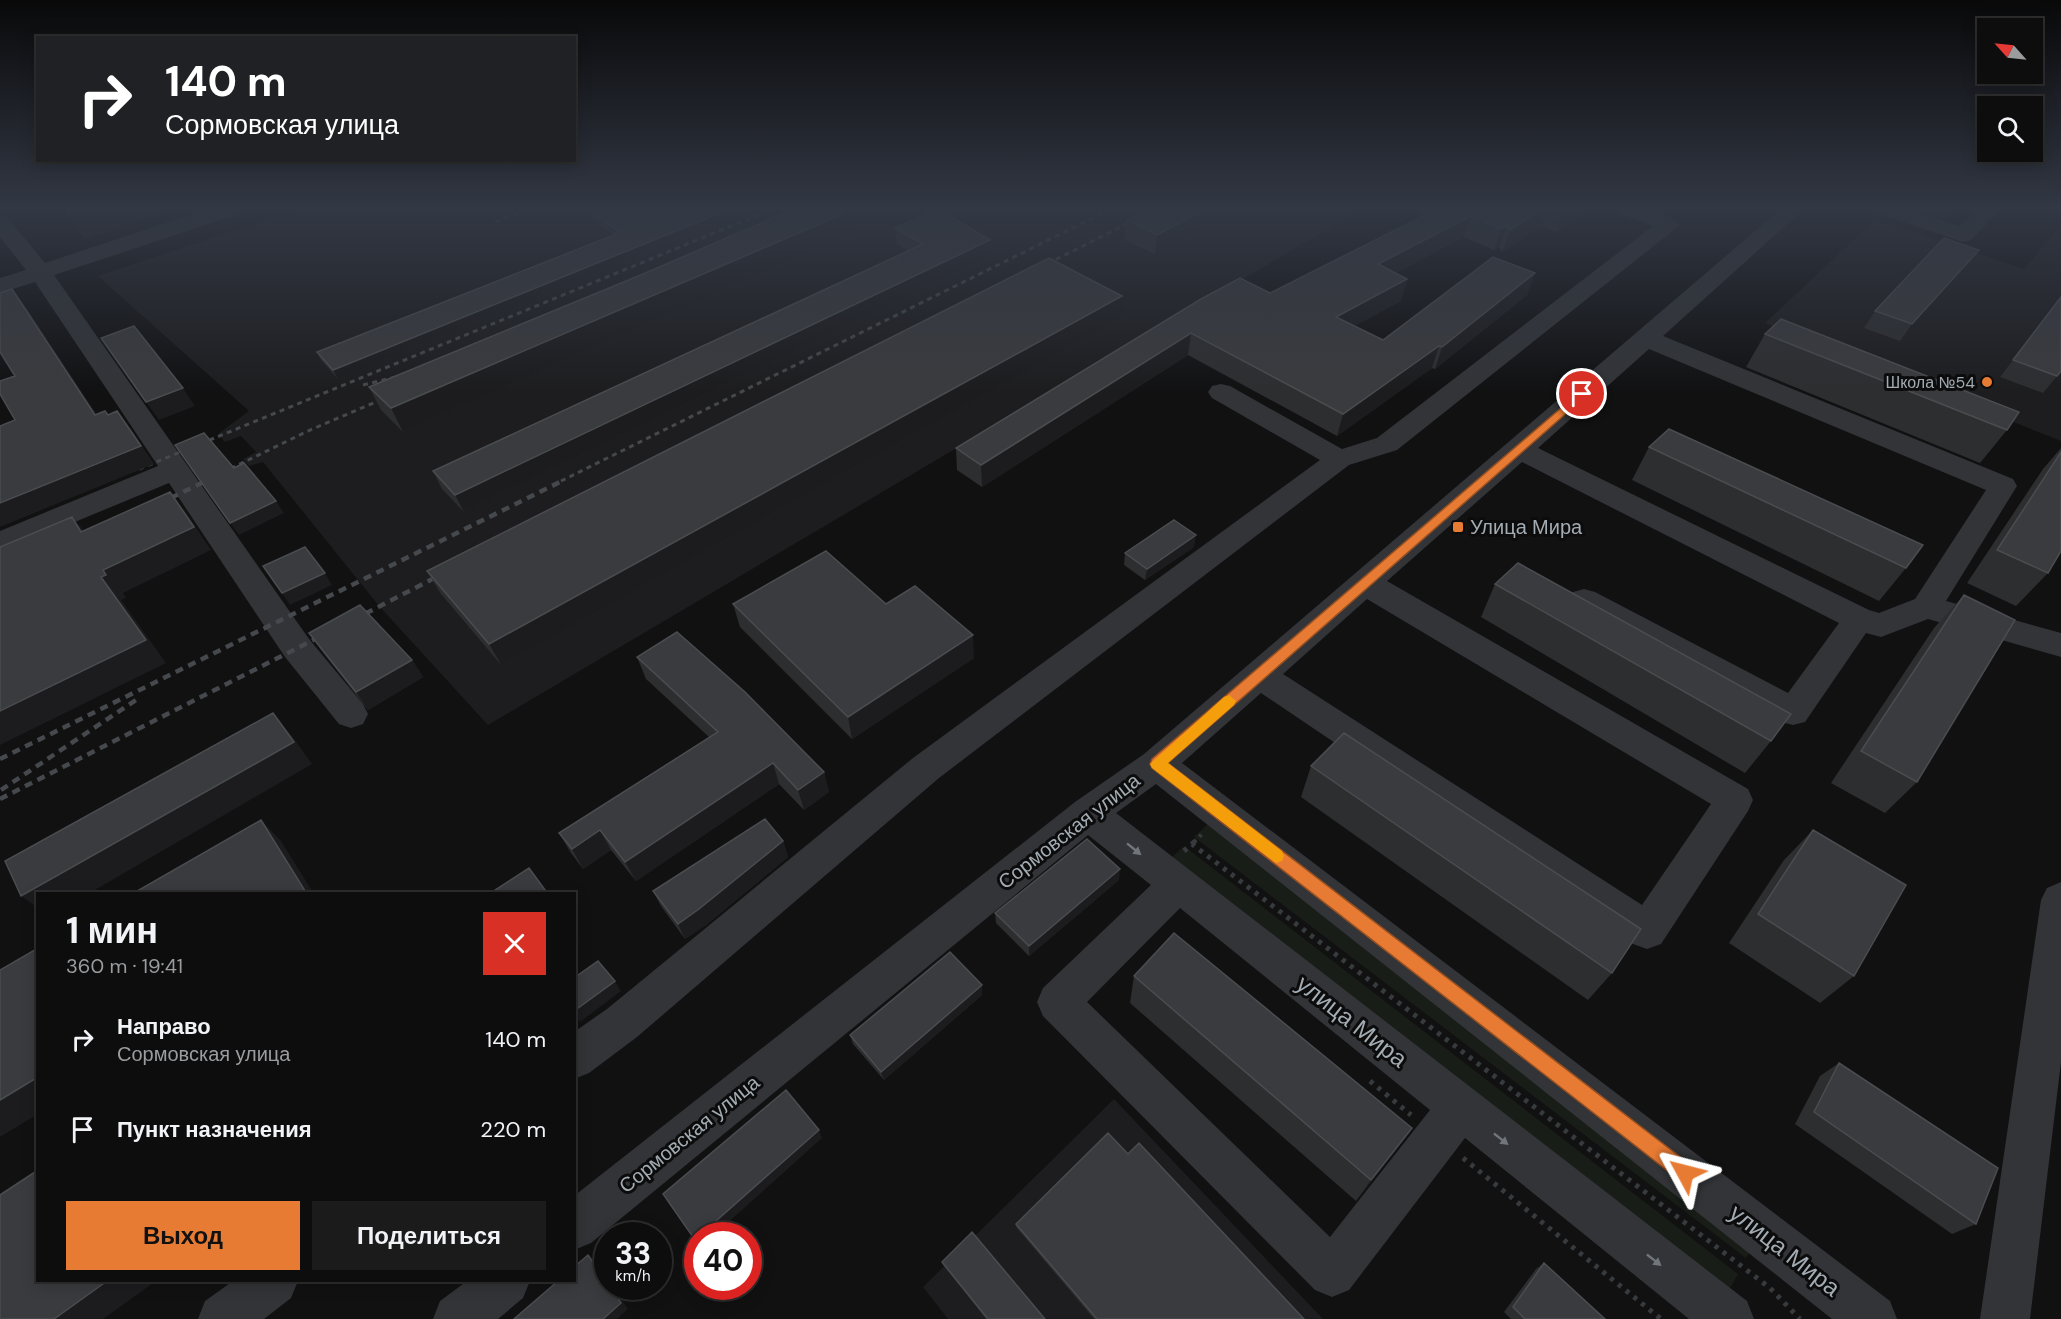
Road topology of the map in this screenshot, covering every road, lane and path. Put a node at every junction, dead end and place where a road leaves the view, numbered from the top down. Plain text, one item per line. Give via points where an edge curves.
1 (38, 270) edge
2 (51, 270) edge
3 (1612, 270) edge
4 (1724, 270) edge
5 (41, 273) junction
6 (0, 286) edge
7 (1646, 338) junction
8 (1221, 392) dead end
9 (1518, 449) junction
10 (1339, 459) junction
11 (174, 470) junction
12 (0, 543) edge
13 (1365, 583) junction
14 (1556, 585) edge
15 (1926, 607) junction
16 (1859, 619) junction
17 (2061, 645) edge
18 (1259, 675) junction
19 (351, 714) dead end
20 (1157, 764) junction
21 (1088, 813) junction
22 (1178, 870) junction
23 (2061, 900) edge
24 (576, 1057) edge
25 (1461, 1107) junction
26 (576, 1224) edge
27 (273, 1282) edge
28 (505, 1282) edge
29 (222, 1319) edge
30 (458, 1319) edge
31 (1729, 1319) edge
32 (1800, 1319) edge
33 (1872, 1319) edge
34 (2005, 1319) edge

1 - 5 street
2 - 5 street
3 - 10 street via 1387,444
4 - 7 street, Сормовская улица
5 - 6 street
5 - 11 street
7 - 9 street, Сормовская улица
7 - 15 street via 2003,486
8 - 10 street
9 - 13 street, Сормовская улица
9 - 16 street
10 - 24 street via 926,768 622,1023
11 - 12 street
11 - 19 street via 297,648
13 - 18 street, Сормовская улица
13 - 18 street via 1736,800 1647,931
14 - 16 street via 1793,712
15 - 16 street via 1881,625
15 - 17 street
18 - 20 street, Сормовская улица
20 - 21 street, Сормовская улица
20 - 33 street, улица Мира
21 -> 22 street, улица Мира
21 - 26 street, Сормовская улица
22 - 25 street, улица Мира
22 - 25 street via 1058,1002 1332,1273
22 - 32 path via 1192,844 1770,1288
23 - 34 street
25 -> 31 street, улица Мира
27 - 29 street
28 - 30 street

